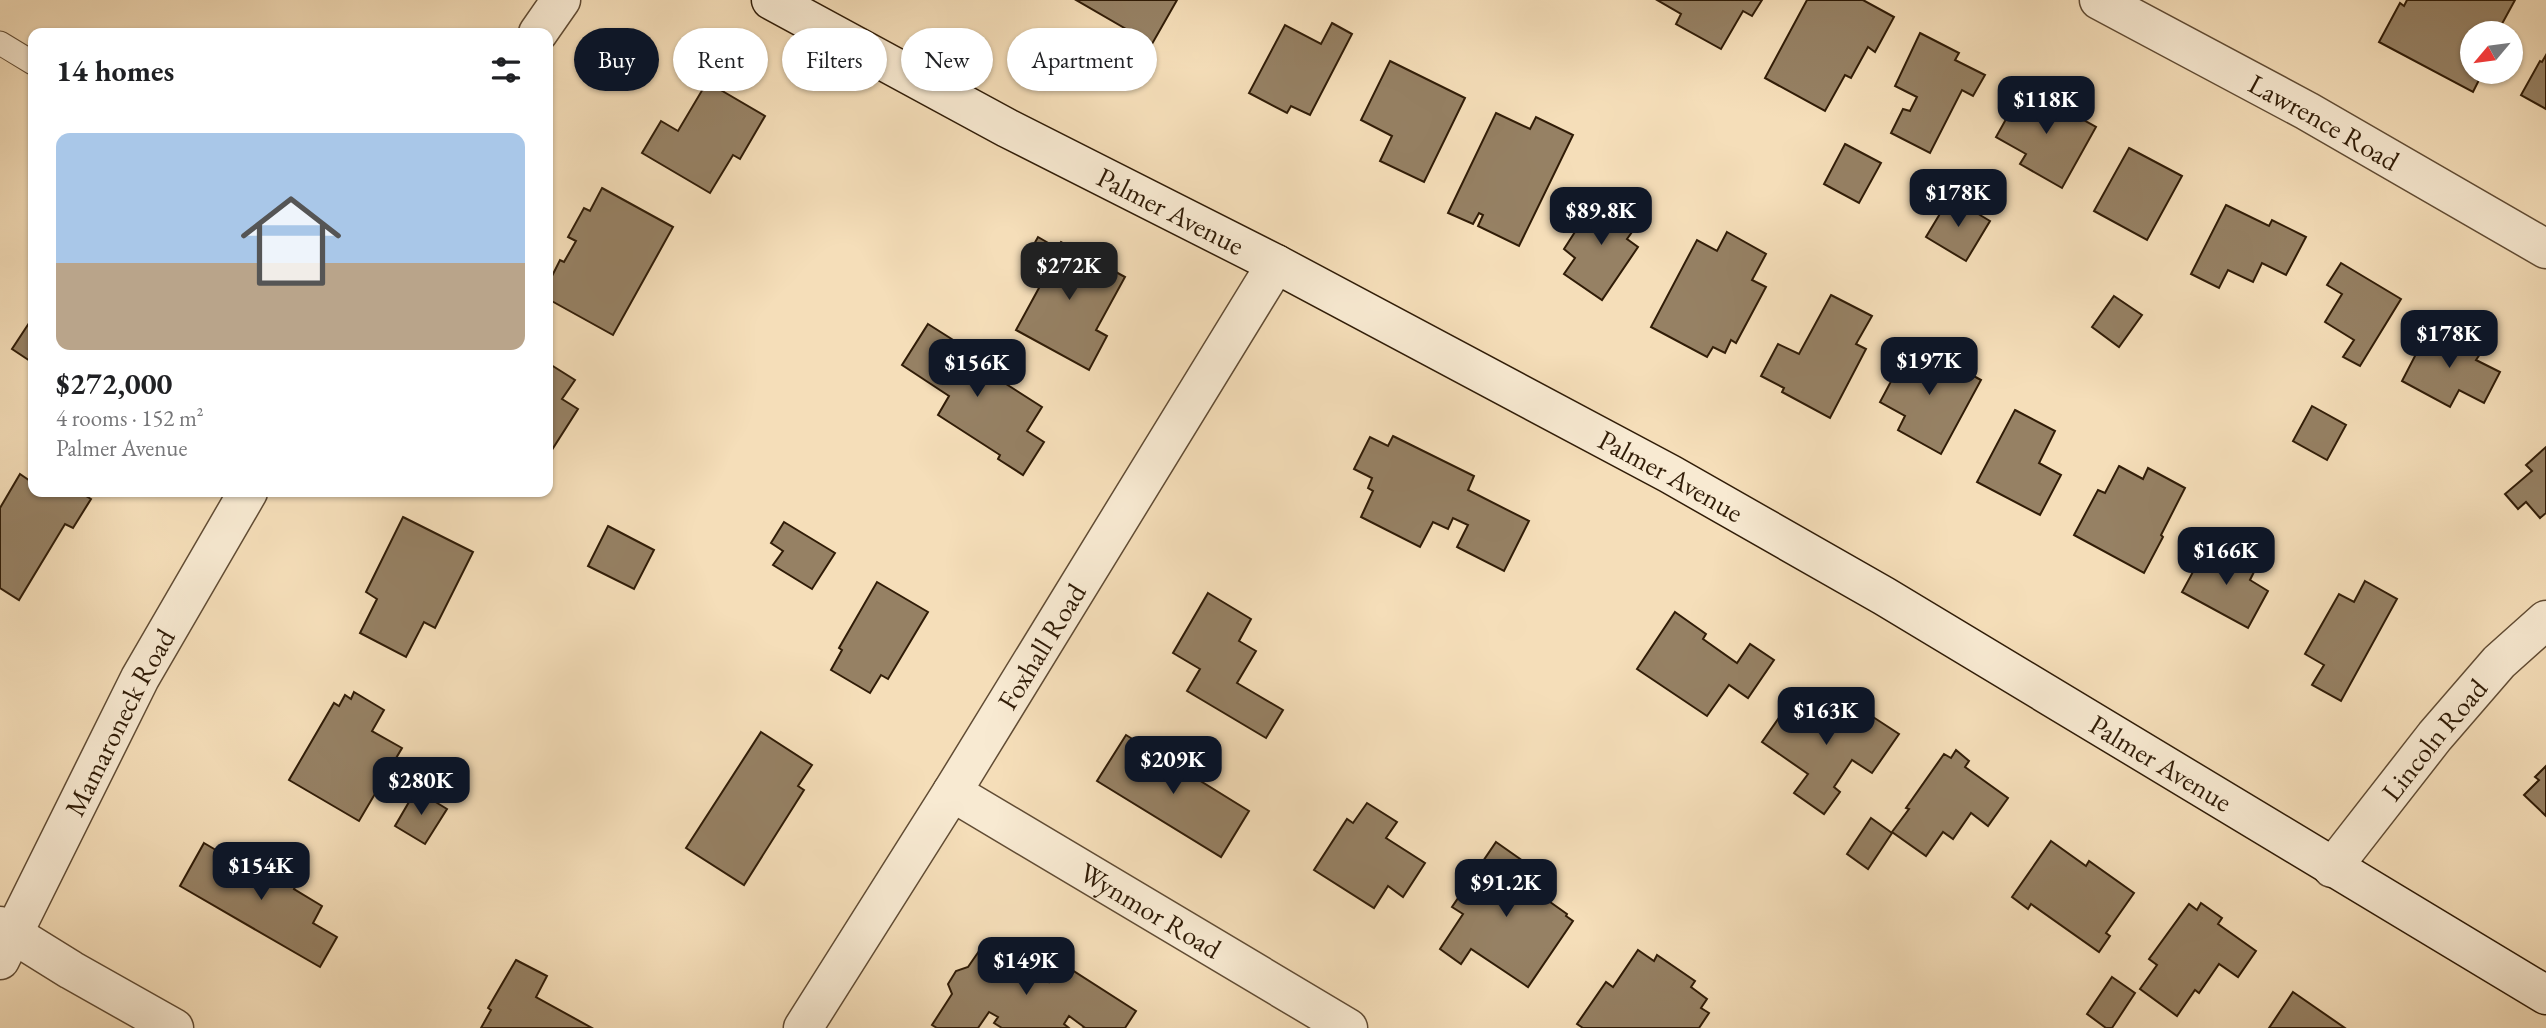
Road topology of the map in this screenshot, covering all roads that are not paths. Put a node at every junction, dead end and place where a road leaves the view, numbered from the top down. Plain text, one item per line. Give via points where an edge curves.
1 (561, 0) edge
2 (771, 0) edge
3 (2099, 0) edge
4 (541, 28) edge
5 (0, 43) edge
6 (28, 60) edge
7 (2546, 250) edge
8 (1276, 264) junction
9 (245, 497) edge
10 (2546, 620) edge
11 (952, 792) junction
12 (2332, 868) junction
13 (4, 940) edge
14 (2546, 995) edge
15 (174, 1028) edge
16 (803, 1028) edge
17 (1348, 1028) edge

1 - 4 street
2 - 8 street, Palmer Avenue via 1007,128
3 - 7 street, Lawrence Road via 2307,111
5 - 6 lane
8 - 11 street, Foxhall Road
8 - 12 street, Palmer Avenue via 1670,474 1884,596
9 - 13 street, Mamaroneck Road via 140,678
10 - 12 street, Lincoln Road via 2499,662 2435,736
11 - 16 street, Foxhall Road
11 - 17 street, Wynmor Road
12 - 14 street, Palmer Avenue
13 - 15 street via 71,970

